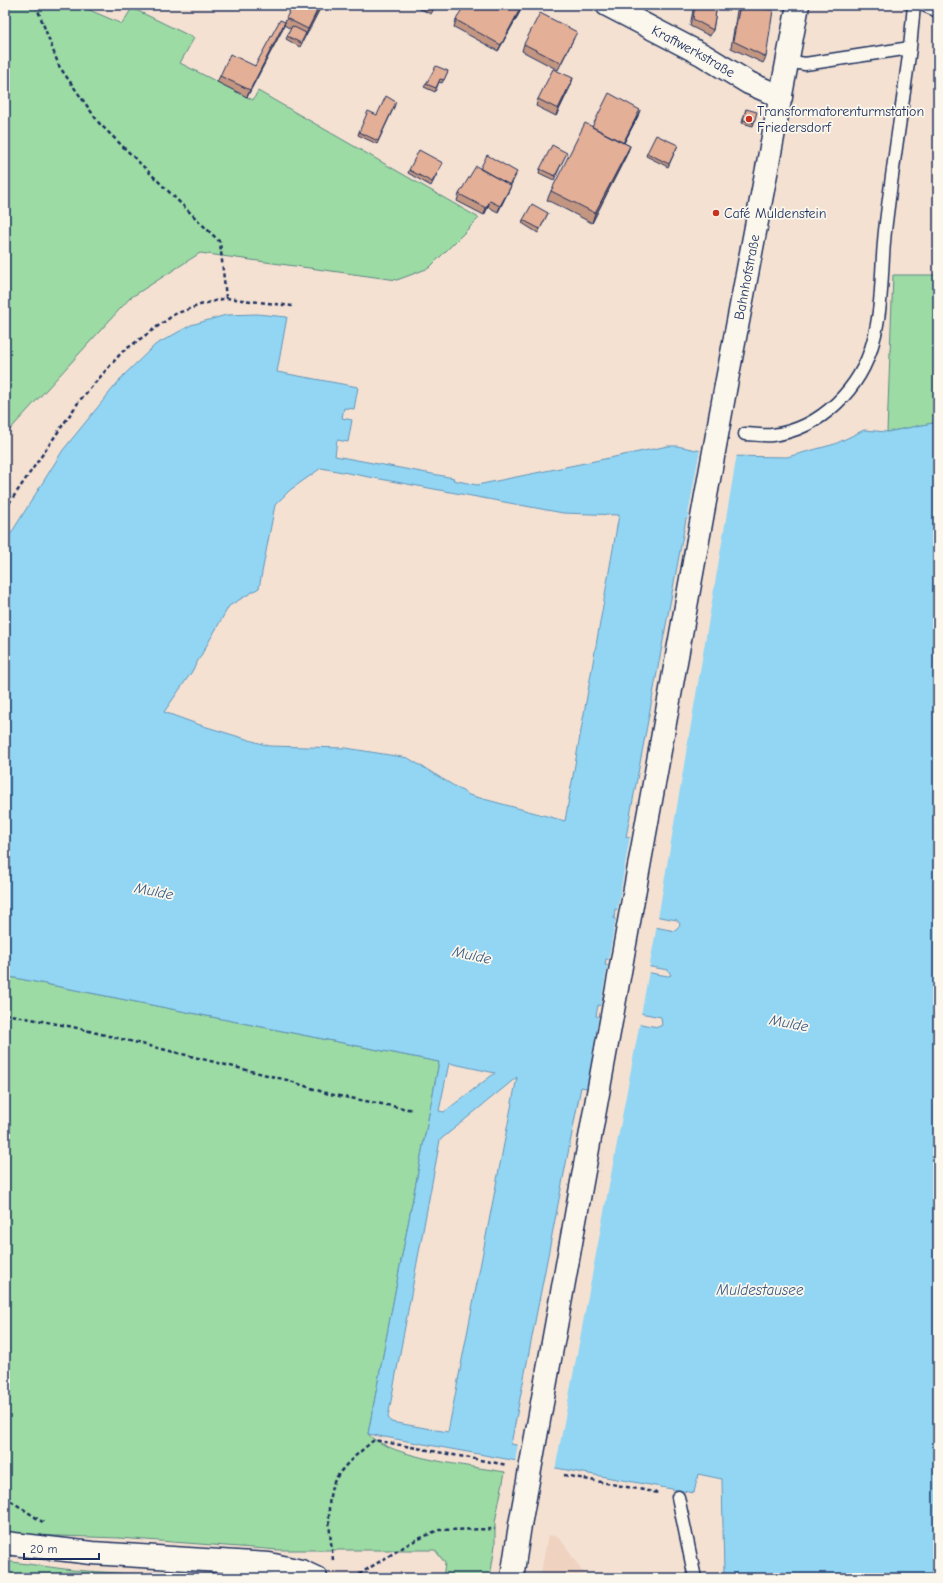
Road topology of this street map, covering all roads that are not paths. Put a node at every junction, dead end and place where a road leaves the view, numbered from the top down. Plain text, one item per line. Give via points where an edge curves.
1 (606, 5) edge
2 (798, 5) edge
3 (914, 5) edge
4 (924, 5) edge
5 (938, 11) edge
6 (910, 48) junction
7 (787, 61) junction
8 (781, 97) junction
9 (745, 434) dead end
10 (678, 1497) road end
11 (5, 1543) edge
12 (316, 1578) edge
13 (512, 1578) edge
14 (695, 1578) edge

1 - 8 main road, Kraftwerkstraße via 703,55 749,83
2 - 7 main road, Bahnhofstraße
3 - 6 lane
4 - 5 lane
6 - 7 lane via 805,64
6 - 9 lane via 885,231 874,342 864,369 847,393 826,413 800,428 772,435
7 - 8 main road, Bahnhofstraße
8 - 13 main road, Bahnhofstraße, bridge via 726,384
10 - 14 lane
11 - 12 main road via 92,1554 269,1564 301,1571

